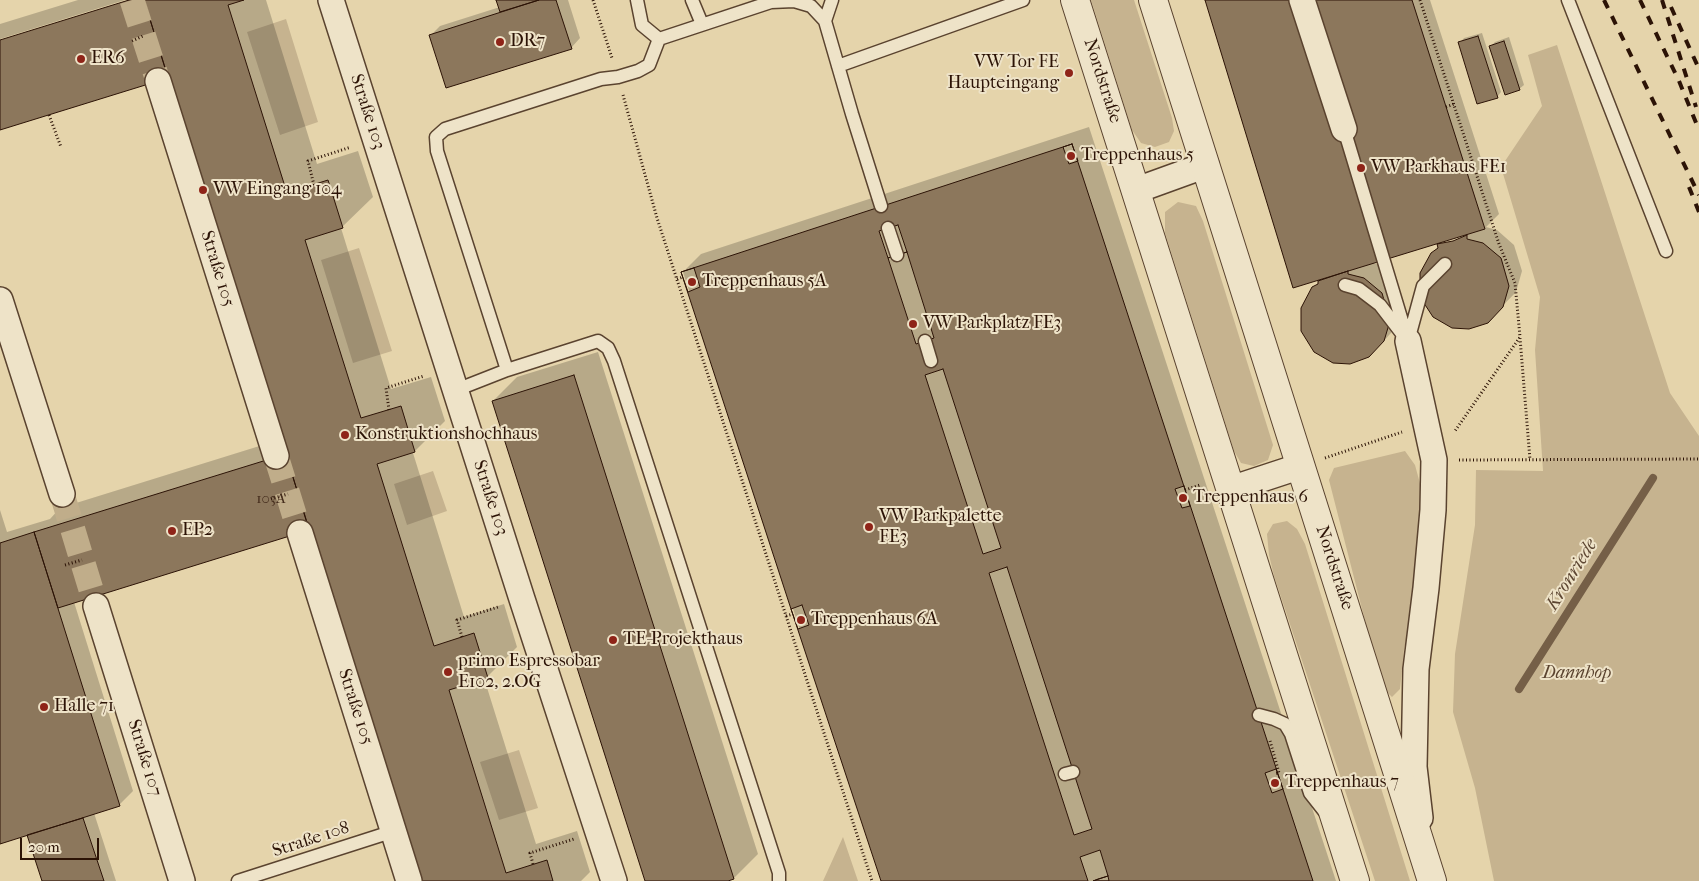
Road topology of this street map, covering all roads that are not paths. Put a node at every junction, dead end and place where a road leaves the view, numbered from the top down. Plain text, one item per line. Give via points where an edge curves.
1 (331, 0) edge
2 (637, 0) edge
3 (692, 0) edge
4 (832, 0) edge
5 (1023, 0) edge
6 (1063, 0) edge
7 (1076, 0) edge
8 (1152, 0) edge
9 (1302, 0) edge
10 (1568, 0) edge
11 (825, 21) junction
12 (702, 24) junction
13 (659, 39) junction
14 (838, 66) junction
15 (158, 81) tunnel mouth
16 (1344, 129) joint
17 (1124, 151) junction
18 (1206, 165) junction
19 (1137, 190) junction
20 (881, 206) dead end
21 (890, 232) dead end
22 (1666, 251) dead end
23 (897, 255) dead end
24 (1445, 264) dead end
25 (1345, 285) dead end
26 (0, 300) edge
27 (925, 341) dead end
28 (1408, 341) junction
29 (931, 361) dead end
30 (507, 370) junction
31 (452, 379) junction
32 (276, 456) tunnel mouth
33 (1301, 466) junction
34 (1220, 486) junction
35 (62, 494) tunnel mouth
36 (300, 533) tunnel mouth
37 (96, 606) tunnel mouth
38 (1259, 716) dead end
39 (1339, 829) junction
40 (394, 832) junction
41 (1429, 869) edge
42 (182, 881) edge
43 (238, 881) edge
44 (410, 881) edge
45 (614, 881) edge
46 (779, 881) edge
47 (1355, 881) edge

1 - 31 street, Straße 103
2 - 13 lane via 642,25
3 - 12 lane
4 - 11 lane
5 - 14 lane
6 - 17 lane via 1105,130
7 - 17 street, Nordstraße
8 - 18 street, Nordstraße
9 - 16 street
10 - 22 lane
11 - 12 lane via 811,6 794,1 771,2
11 - 14 lane
12 - 13 lane
13 - 30 lane via 648,65 638,71 601,79 493,113 445,129 436,137 437,151
14 - 20 lane
15 - 32 street, Straße 105
16 - 28 lane
17 - 19 street, Nordstraße
18 - 19 street
18 - 33 street, Nordstraße
19 - 34 street, Nordstraße
21 - 23 lane
24 - 28 lane via 1423,286
25 - 28 lane via 1360,290 1380,305
26 - 35 street
27 - 29 lane
28 - 41 street, Nordstraße via 1434,460 1433,510 1416,668 1414,747
30 - 31 lane
30 - 46 lane via 598,341 608,348
31 - 45 street, Straße 103
33 - 34 street
33 - 41 street, Nordstraße
34 - 39 street, Nordstraße
36 - 40 street, Straße 105
37 - 42 street, Straße 107
38 - 39 lane via 1285,724 1310,794
39 - 47 street, Nordstraße
40 - 43 lane, Straße 108
40 - 44 street, Straße 105

